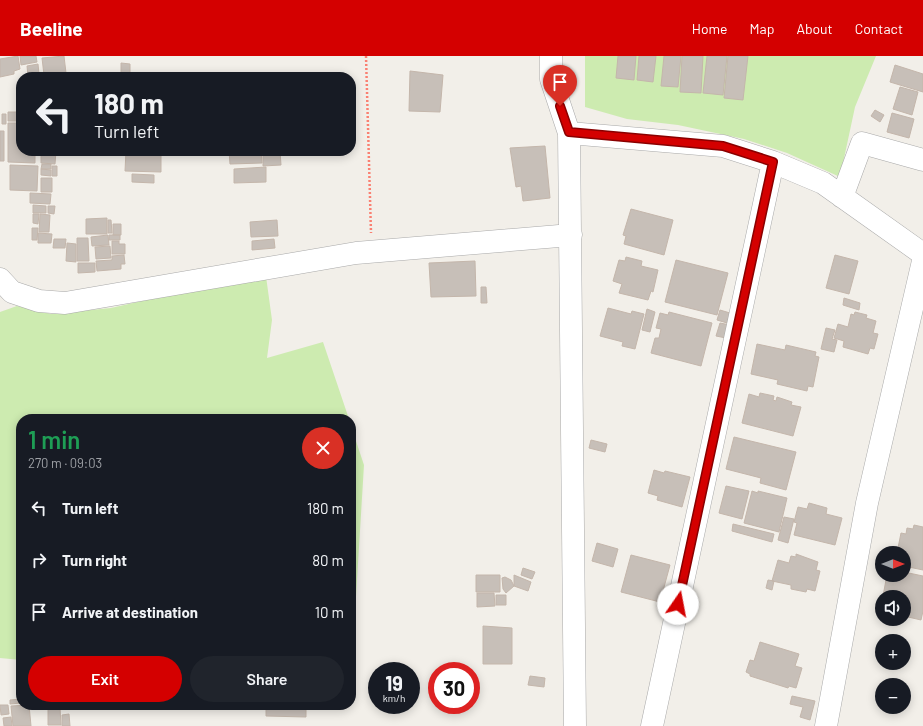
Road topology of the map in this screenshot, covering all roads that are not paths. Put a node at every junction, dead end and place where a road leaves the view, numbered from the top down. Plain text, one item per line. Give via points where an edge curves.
1 (551, 56) edge
2 (569, 132) junction
3 (923, 160) edge
4 (773, 162) junction
5 (842, 197) junction
6 (571, 235) junction
7 (923, 254) edge
8 (923, 261) edge
9 (0, 279) edge
10 (575, 726) edge
11 (652, 726) edge
12 (826, 726) edge

1 - 2 street via 551,79
2 - 4 street via 723,146
2 - 6 street
3 - 5 street via 862,143
4 - 5 street via 823,183
4 - 11 street
5 - 7 street
6 - 9 street via 356,253 65,303 39,301 12,292
6 - 10 street
8 - 12 street via 867,503

